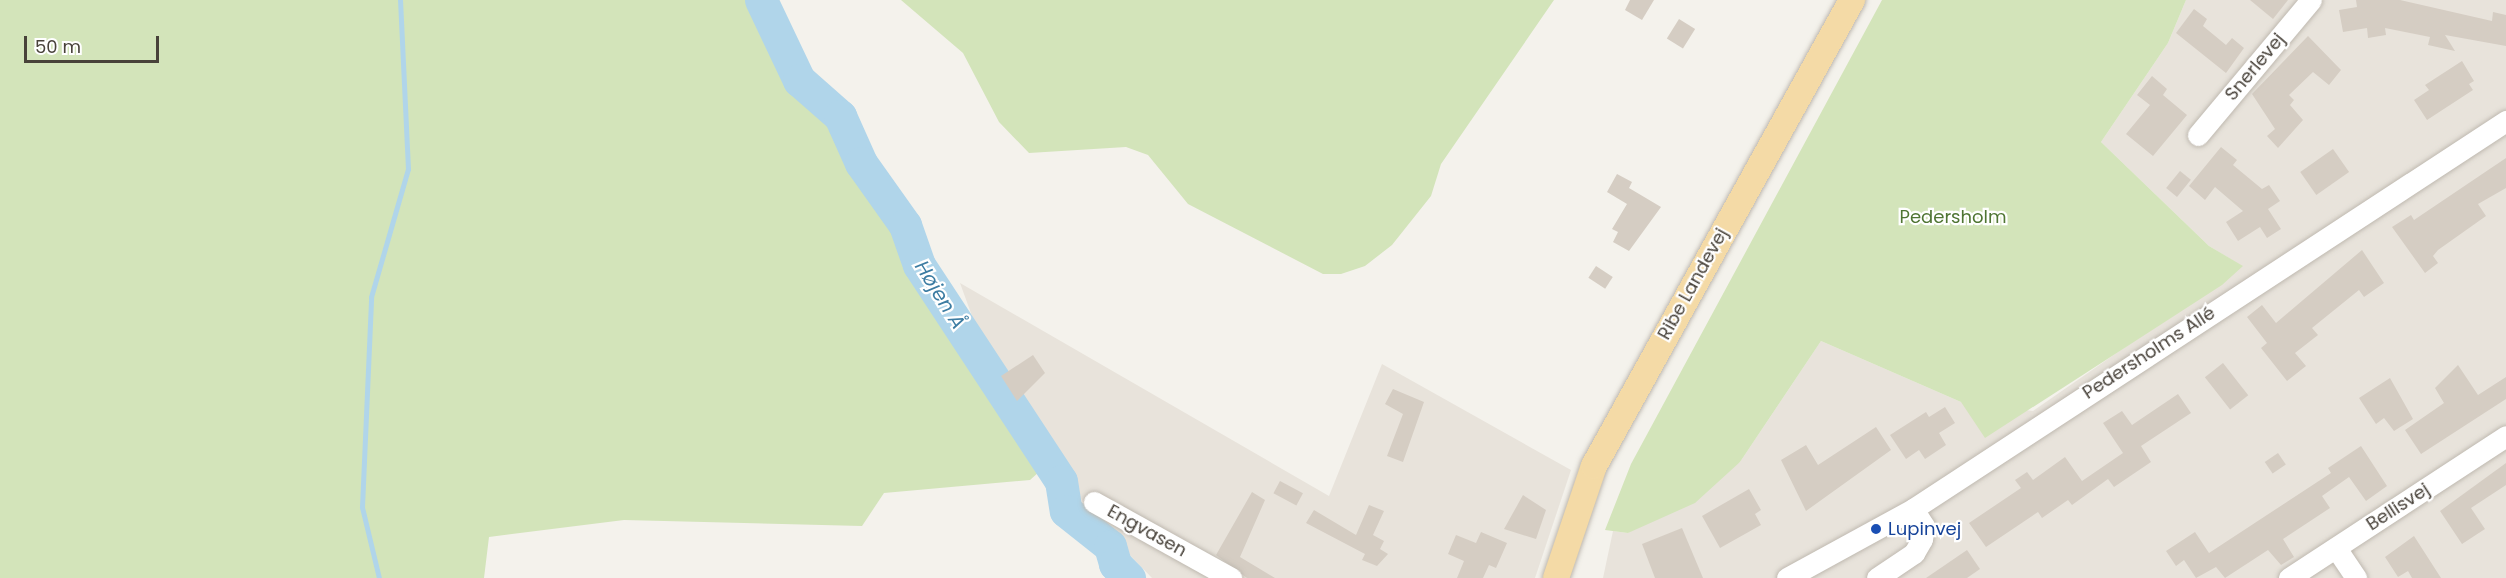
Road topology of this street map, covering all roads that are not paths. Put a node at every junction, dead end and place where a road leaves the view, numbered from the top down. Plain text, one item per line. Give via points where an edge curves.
1 (1852, 0) edge
2 (2311, 0) edge
3 (2506, 121) edge
4 (2198, 135) dead end
5 (2506, 436) edge
6 (1094, 502) dead end
7 (1913, 509) junction
8 (2336, 548) junction
9 (1231, 578) edge
10 (1556, 578) edge
11 (1787, 578) edge
12 (1877, 578) edge
13 (2289, 578) edge
14 (2356, 578) edge

1 - 10 main road, Ribe Landevej via 1594,466
2 - 4 street, Snerlevej
3 - 7 street, Pedersholms Allé
5 - 8 street, Bellisvej
6 - 9 street, Engvasen
7 - 11 street, Pedersholms Allé
7 - 12 street via 1924,526 1922,539 1914,553
8 - 13 street, Bellisvej
8 - 14 street

